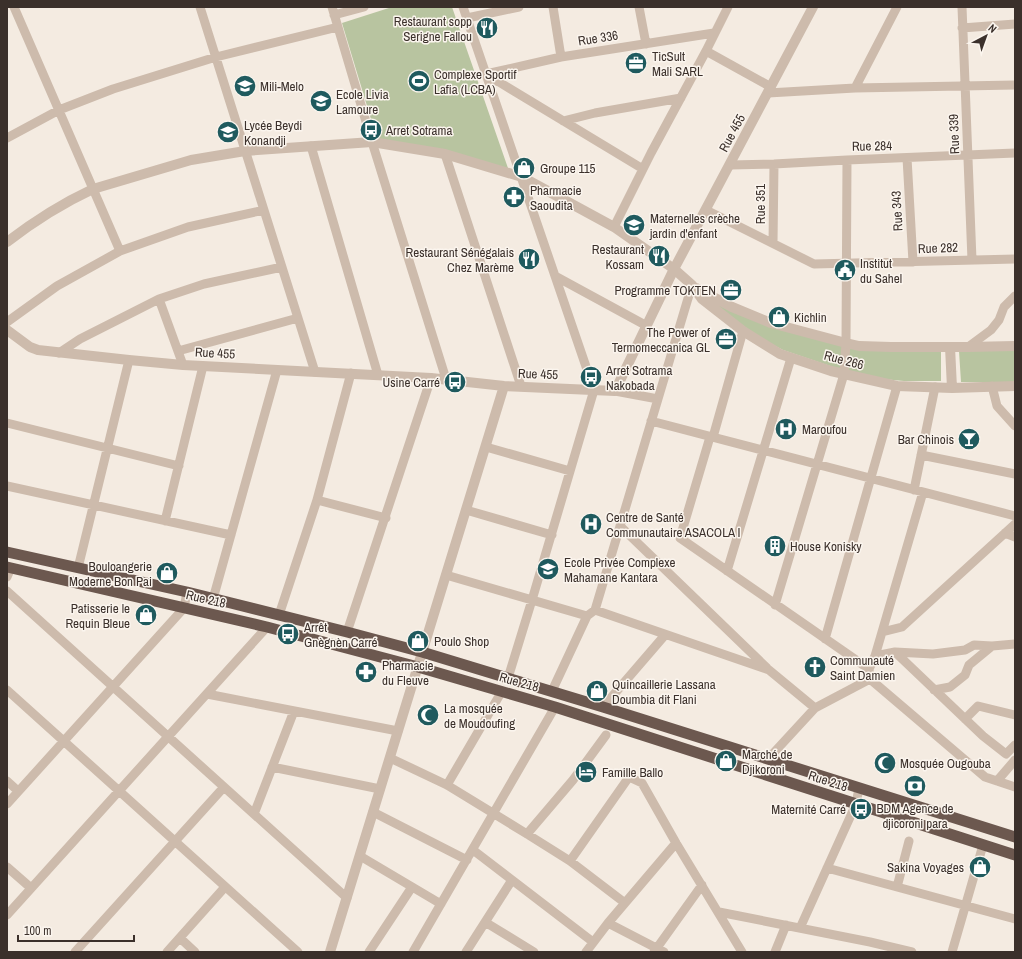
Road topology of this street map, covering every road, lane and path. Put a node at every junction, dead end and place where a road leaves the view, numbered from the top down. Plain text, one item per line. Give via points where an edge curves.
1 (14, 7) edge
2 (200, 7) edge
3 (364, 7) edge
4 (463, 7) edge
5 (519, 7) edge
6 (553, 7) edge
7 (639, 7) edge
8 (728, 7) edge
9 (813, 7) edge
10 (897, 7) edge
11 (962, 7) edge
12 (333, 11) edge
13 (467, 18) junction
14 (1015, 24) edge
15 (338, 27) junction
16 (962, 28) junction
17 (714, 33) junction
18 (646, 44) junction
19 (706, 51) junction
20 (216, 57) junction
21 (561, 57) junction
22 (488, 77) junction
23 (1015, 84) edge
24 (965, 87) junction
25 (855, 88) junction
26 (769, 90) junction
27 (681, 98) junction
28 (59, 110) junction
29 (563, 121) junction
30 (7, 138) edge
31 (372, 142) junction
32 (311, 146) junction
33 (245, 151) junction
34 (1015, 153) edge
35 (444, 154) junction
36 (968, 156) junction
37 (907, 158) junction
38 (847, 160) junction
39 (774, 164) junction
40 (730, 165) junction
41 (643, 169) junction
42 (522, 176) junction
43 (93, 189) junction
44 (264, 210) junction
45 (706, 210) junction
46 (614, 227) junction
47 (7, 242) edge
48 (773, 243) junction
49 (120, 251) junction
50 (1015, 259) edge
51 (972, 260) junction
52 (913, 262) junction
53 (847, 264) junction
54 (282, 267) junction
55 (674, 269) junction
56 (555, 276) junction
57 (692, 286) junction
58 (1015, 296) edge
59 (159, 299) junction
60 (298, 318) junction
61 (7, 322) edge
62 (647, 326) junction
63 (7, 330) edge
64 (743, 331) junction
65 (846, 344) junction
66 (1015, 346) edge
67 (950, 348) junction
68 (968, 348) junction
69 (178, 352) junction
70 (59, 353) junction
71 (791, 358) junction
72 (129, 360) junction
73 (183, 365) junction
74 (203, 366) junction
75 (277, 370) junction
76 (315, 372) junction
77 (351, 373) junction
78 (844, 374) junction
79 (378, 375) junction
80 (431, 378) junction
81 (446, 379) junction
82 (504, 386) junction
83 (521, 386) junction
84 (898, 386) junction
85 (992, 386) junction
86 (1015, 386) edge
87 (935, 387) junction
88 (952, 388) junction
89 (594, 390) junction
90 (615, 391) junction
91 (658, 398) junction
92 (651, 421) junction
93 (7, 423) edge
94 (1015, 426) edge
95 (712, 437) junction
96 (486, 447) junction
97 (107, 448) junction
98 (763, 451) junction
99 (921, 455) junction
100 (817, 464) junction
101 (179, 466) junction
102 (570, 471) junction
103 (1015, 474) edge
104 (871, 479) junction
105 (7, 486) edge
106 (918, 491) junction
107 (317, 500) junction
108 (94, 504) junction
109 (466, 510) junction
110 (1015, 516) edge
111 (386, 518) junction
112 (165, 521) junction
113 (1015, 524) edge
114 (620, 526) junction
115 (1005, 533) junction
116 (231, 535) junction
117 (552, 535) junction
118 (1015, 537) edge
119 (7, 552) edge
120 (78, 568) junction
121 (8, 571) edge
122 (727, 571) junction
123 (446, 575) junction
124 (7, 591) edge
125 (187, 592) junction
126 (213, 599) junction
127 (532, 600) junction
128 (775, 604) junction
129 (184, 608) junction
130 (595, 610) junction
131 (279, 615) junction
132 (587, 616) junction
133 (267, 627) junction
134 (347, 632) junction
135 (882, 632) junction
136 (665, 634) junction
137 (825, 639) junction
138 (1014, 645) edge
139 (992, 646) junction
140 (422, 652) junction
141 (894, 652) junction
142 (875, 656) junction
143 (418, 666) junction
144 (869, 669) junction
145 (769, 670) junction
146 (508, 678) junction
147 (870, 679) junction
148 (113, 686) junction
149 (7, 690) edge
150 (934, 690) junction
151 (502, 691) junction
152 (552, 691) junction
153 (207, 694) junction
154 (555, 707) junction
155 (603, 707) junction
156 (815, 708) junction
157 (294, 711) junction
158 (1014, 713) edge
159 (965, 719) junction
160 (398, 731) junction
161 (606, 735) dead end
162 (168, 736) junction
163 (64, 741) junction
164 (1015, 745) edge
165 (390, 758) junction
166 (768, 759) junction
167 (1015, 760) edge
168 (272, 767) junction
169 (7, 781) edge
170 (997, 781) junction
171 (447, 785) junction
172 (224, 786) junction
173 (1015, 787) edge
174 (860, 788) junction
175 (380, 789) junction
176 (18, 791) junction
177 (119, 791) junction
178 (7, 804) edge
179 (856, 804) junction
180 (373, 812) junction
181 (254, 814) junction
182 (494, 814) junction
183 (527, 834) junction
184 (1015, 837) edge
185 (175, 841) junction
186 (909, 841) dead end
187 (676, 842) junction
188 (983, 846) junction
189 (473, 850) junction
190 (1015, 855) edge
191 (360, 856) junction
192 (467, 860) junction
193 (570, 861) junction
194 (7, 867) edge
195 (827, 868) junction
196 (512, 880) junction
197 (702, 885) junction
198 (226, 887) junction
199 (412, 887) junction
200 (898, 887) junction
201 (31, 888) junction
202 (347, 898) junction
203 (625, 903) junction
204 (441, 904) junction
205 (965, 906) junction
206 (719, 912) junction
207 (7, 915) edge
208 (1015, 919) edge
209 (485, 922) junction
210 (608, 923) junction
211 (786, 925) junction
212 (800, 928) junction
213 (180, 938) junction
214 (593, 942) junction
215 (658, 951) edge
216 (75, 952) edge
217 (167, 952) edge
218 (195, 952) edge
219 (298, 952) edge
220 (330, 952) edge
221 (369, 952) edge
222 (413, 952) edge
223 (466, 952) edge
224 (534, 952) edge
225 (586, 952) edge
226 (742, 952) edge
227 (775, 952) edge
228 (912, 952) edge
229 (952, 952) edge

1 - 28 street
2 - 20 street
3 - 12 street
4 - 13 street
5 - 13 street
6 - 21 street
7 - 18 street
8 - 17 street
9 - 26 street, Rue 455
10 - 25 street
11 - 16 street, Rue 339
12 - 15 street
13 - 22 street
14 - 16 street
15 - 20 street
15 - 31 street
16 - 24 street, Rue 339
17 - 18 street, Rue 336
17 - 19 street
18 - 21 street, Rue 336
19 - 26 street
19 - 27 street
20 - 28 street via 113,89
20 - 33 street
21 - 22 street, Rue 336
22 - 29 street
22 - 42 street
23 - 24 street
24 - 25 street
24 - 36 street, Rue 339
25 - 26 street
26 - 40 street, Rue 455
27 - 29 street
27 - 41 street
28 - 30 street
28 - 43 street
29 - 41 street
31 - 32 street, Rue 266
31 - 35 street, Rue 266
31 - 81 street
32 - 33 street, Rue 266
32 - 79 street
33 - 43 street, Rue 266 via 191,160
33 - 44 street
34 - 36 street, Rue 284
35 - 42 street, Rue 266
35 - 83 street
36 - 37 street, Rue 284
36 - 51 street, Rue 339
37 - 38 street, Rue 284
37 - 52 street, Rue 343
38 - 39 street, Rue 284
38 - 53 street
39 - 40 street, Rue 284
39 - 48 street, Rue 351
40 - 45 street, Rue 455
41 - 46 street
42 - 46 street, Rue 266
42 - 56 street
43 - 47 street, Rue 266 via 43,217
43 - 49 street
44 - 49 street via 188,227
44 - 54 street
45 - 48 street
45 - 55 street, Rue 455
46 - 55 street, Rue 266
48 - 53 street, Rue 282 via 814,264
49 - 61 street via 57,286
50 - 51 street, Rue 282
51 - 52 street, Rue 282
52 - 53 street, Rue 282
53 - 65 street
54 - 59 street via 204,284
54 - 60 street
55 - 57 street, Rue 266
55 - 62 street, Rue 455
56 - 62 street
56 - 89 street
57 - 64 street, Rue 266 via 702,299
57 - 65 street, Rue 266 via 771,324
57 - 91 street
58 - 68 street via 1004,307 999,320 991,330
59 - 69 street
59 - 70 street
60 - 69 street
60 - 76 street
62 - 90 street, Rue 455
63 - 70 street, Rue 455 via 30,347
64 - 71 street, Rue 266
64 - 95 street
65 - 67 street, Rue 266
65 - 78 street
66 - 68 street, Rue 266
67 - 68 street, Rue 266
67 - 88 street
69 - 73 street
70 - 72 street, Rue 455
71 - 78 street, Rue 266
71 - 98 street
72 - 73 street, Rue 455
72 - 97 street
73 - 74 street, Rue 455
74 - 75 street, Rue 455
74 - 101 street
75 - 76 street, Rue 455
75 - 116 street
76 - 77 street, Rue 455
77 - 79 street, Rue 455
77 - 107 street
78 - 84 street, Rue 266
78 - 100 street
79 - 80 street, Rue 455
80 - 81 street, Rue 455
80 - 111 street
81 - 82 street, Rue 455
82 - 83 street, Rue 455
82 - 96 street
83 - 89 street, Rue 455
84 - 87 street, Rue 266
84 - 104 street
85 - 86 street, Rue 266
85 - 88 street, Rue 266
85 - 94 street via 997,406
87 - 88 street, Rue 266
87 - 99 street
89 - 90 street, Rue 455
89 - 102 street
90 - 91 street
91 - 92 street
92 - 95 street
92 - 114 street
93 - 97 street
95 - 98 street
95 - 122 street via 680,538
96 - 102 street
96 - 109 street
97 - 101 street
97 - 108 street
98 - 100 street
98 - 122 street
99 - 103 street
99 - 106 street
100 - 104 street
100 - 128 street
101 - 112 street
102 - 117 street
104 - 106 street
104 - 137 street
105 - 108 street
106 - 110 street
106 - 135 street
107 - 111 street
107 - 131 street
108 - 112 street
108 - 120 street
109 - 117 street
109 - 123 street
111 - 134 street
112 - 116 street
113 - 115 street
114 - 130 street
114 - 145 street
115 - 118 street
115 - 135 street via 902,627
116 - 126 street
117 - 127 street
119 - 120 highway, Rue 218
120 - 125 highway, Rue 218
121 - 129 highway, Rue 218
122 - 128 street
123 - 127 street
123 - 140 street
124 - 148 street
125 - 126 highway, Rue 218
125 - 129 street
126 - 131 highway, Rue 218
127 - 132 street
127 - 146 street
128 - 137 street
129 - 133 highway, Rue 218
129 - 148 street
130 - 132 street
130 - 136 street
131 - 134 highway, Rue 218
132 - 152 street
133 - 143 highway, Rue 218
133 - 153 street
134 - 140 highway, Rue 218
135 - 142 street
136 - 145 street
136 - 155 street
137 - 144 street
138 - 139 street
139 - 141 street via 974,645 965,650 933,654
139 - 150 street via 969,665 965,675 950,687
140 - 143 street
140 - 146 highway, Rue 218
141 - 142 street
141 - 150 street
142 - 144 street
143 - 151 highway, Rue 218
143 - 160 street
144 - 147 street
145 - 156 street
146 - 152 highway, Rue 218
147 - 156 street
147 - 170 street via 985,777
148 - 162 street
148 - 163 street
149 - 163 street
150 - 159 street
151 - 154 highway, Rue 218
151 - 171 street
152 - 155 highway, Rue 218
153 - 157 street
153 - 162 street
154 - 179 highway, Rue 218
154 - 182 street
155 - 166 highway, Rue 218
156 - 166 street
157 - 160 street
157 - 168 street
158 - 159 street via 978,706
159 - 164 street via 1006,754
160 - 165 street
161 - 183 street via 573,780
162 - 172 street
162 - 177 street
163 - 176 street
163 - 177 street
165 - 171 street
165 - 175 street
166 - 174 highway, Rue 218
167 - 170 street
168 - 175 street
168 - 181 street
169 - 176 street
170 - 173 street
171 - 182 street
172 - 181 street
172 - 185 street
174 - 179 street
174 - 184 highway, Rue 218
175 - 180 street
176 - 178 street
177 - 185 street
177 - 201 street
179 - 188 highway, Rue 218
179 - 195 street
180 - 191 street
180 - 192 street
181 - 202 street
182 - 183 street
182 - 189 street
183 - 193 street
185 - 198 street
185 - 216 street
186 - 200 street
187 - 193 street via 642,783 629,777
187 - 197 street
187 - 203 street
188 - 190 highway, Rue 218
188 - 205 street
189 - 192 street
189 - 196 street
191 - 199 street
191 - 202 street
192 - 204 street
193 - 203 street
194 - 201 street
195 - 200 street
195 - 212 street
196 - 209 street
196 - 214 street
197 - 206 street
197 - 215 street
198 - 213 street
198 - 219 street
199 - 204 street
199 - 221 street
200 - 205 street
201 - 207 street
202 - 220 street
203 - 210 street
204 - 222 street
205 - 208 street
205 - 229 street
206 - 211 street
206 - 226 street
209 - 223 street
209 - 224 street
210 - 214 street
210 - 215 street
211 - 212 street
211 - 227 street
212 - 228 street
213 - 217 street
213 - 218 street
214 - 225 street

